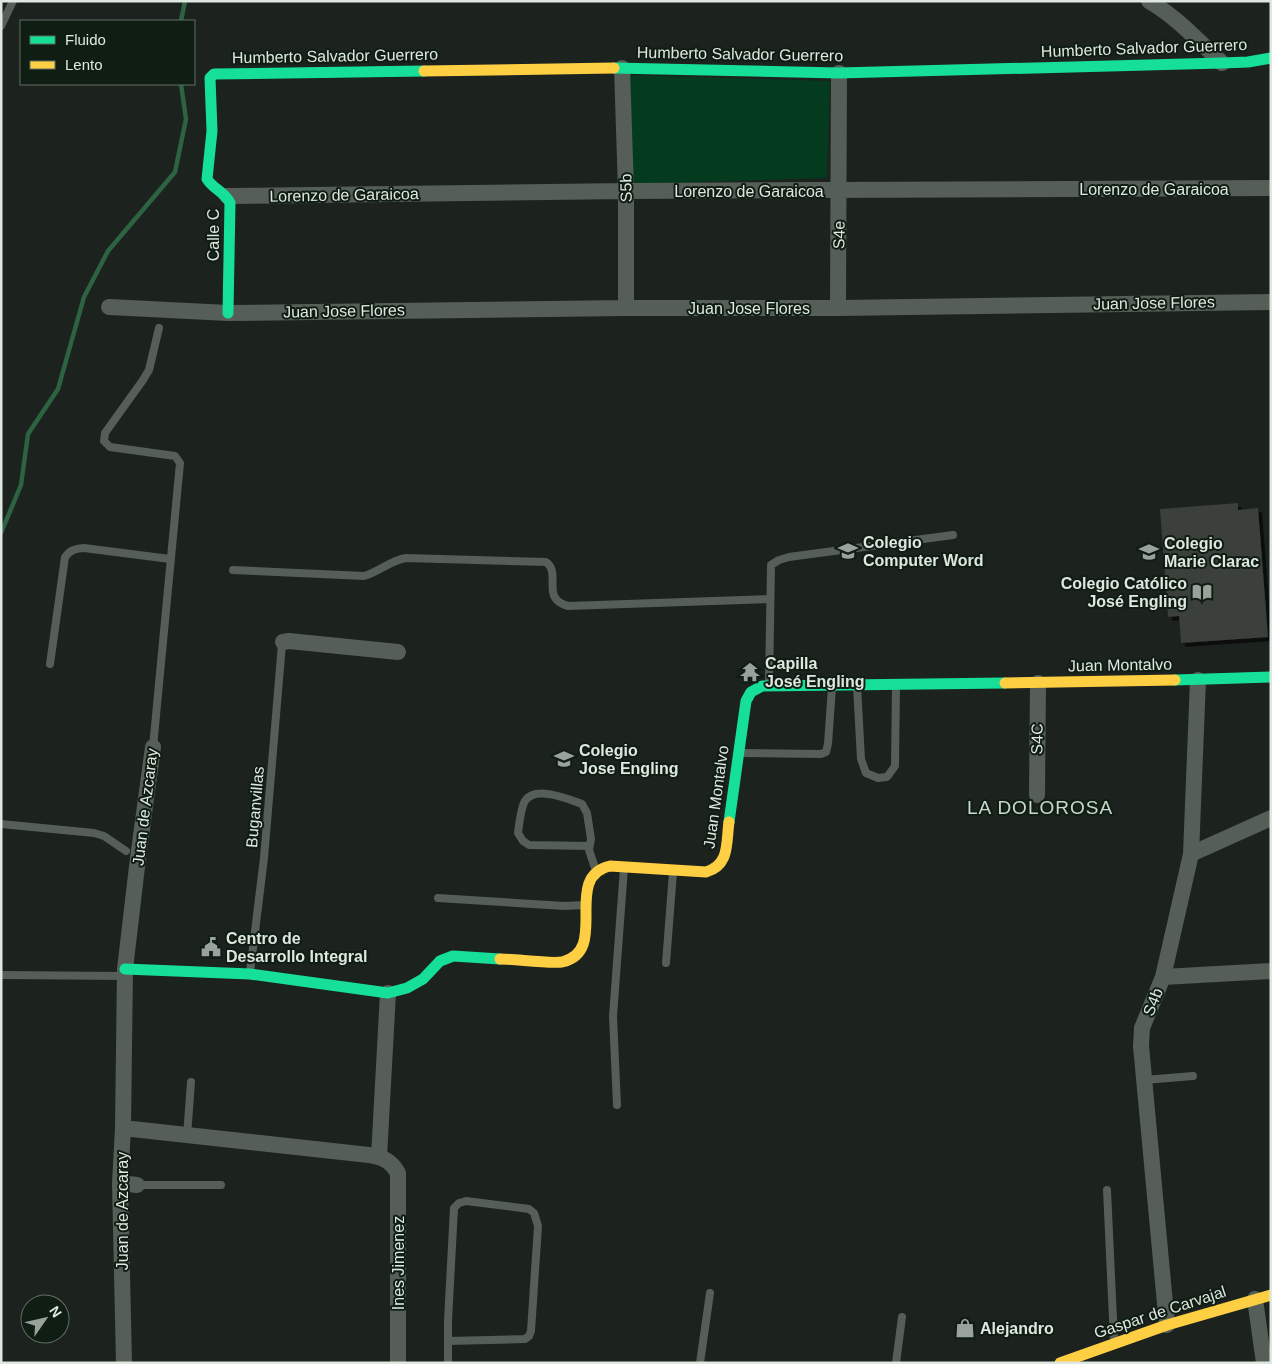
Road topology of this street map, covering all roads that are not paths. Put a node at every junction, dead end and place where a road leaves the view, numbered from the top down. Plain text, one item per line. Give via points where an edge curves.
1 (13, 1) edge
2 (1149, 1) edge
3 (1, 26) edge
4 (1271, 58) edge
5 (1222, 63) junction
6 (622, 68) junction
7 (839, 73) junction
8 (210, 78) joint
9 (1271, 188) edge
10 (626, 191) junction
11 (840, 191) junction
12 (227, 196) junction
13 (1271, 302) edge
14 (108, 307) dead end
15 (626, 308) junction
16 (838, 308) junction
17 (228, 313) junction
18 (158, 328) dead end
19 (953, 535) dead end
20 (170, 559) junction
21 (233, 570) dead end
22 (770, 598) junction
23 (283, 642) joint
24 (398, 652) dead end
25 (50, 664) dead end
26 (1271, 678) edge
27 (1198, 680) junction
28 (1038, 682) junction
29 (896, 684) junction
30 (832, 685) junction
31 (858, 685) junction
32 (769, 686) junction
33 (153, 747) joint
34 (739, 753) junction
35 (1037, 795) dead end
36 (1271, 818) edge
37 (1, 824) edge
38 (589, 846) junction
39 (132, 854) junction
40 (1190, 854) junction
41 (624, 866) junction
42 (596, 870) junction
43 (673, 870) junction
44 (438, 898) dead end
45 (586, 905) junction
46 (666, 963) dead end
47 (1271, 971) edge
48 (125, 972) junction
49 (250, 974) junction
50 (1, 975) edge
51 (1163, 977) junction
52 (388, 993) junction
53 (1193, 1076) dead end
54 (1144, 1080) junction
55 (191, 1082) dead end
56 (617, 1105) dead end
57 (123, 1128) junction
58 (186, 1136) junction
59 (386, 1160) junction
60 (120, 1184) junction
61 (137, 1185) joint
62 (221, 1186) dead end
63 (1107, 1190) dead end
64 (710, 1294) dead end
65 (1263, 1297) edge
66 (902, 1317) dead end
67 (1167, 1325) junction
68 (448, 1341) junction
69 (1114, 1344) junction
70 (124, 1363) edge
71 (398, 1363) edge
72 (448, 1363) edge
73 (700, 1363) edge
74 (896, 1363) edge
75 (1060, 1363) edge
76 (1264, 1363) edge

1 - 3 lane
2 - 5 street via 1176,20
4 - 5 street, Humberto Salvador Guerrero
5 - 7 street, Humberto Salvador Guerrero
6 - 7 street, Humberto Salvador Guerrero
6 - 8 street, Humberto Salvador Guerrero via 214,74
6 - 10 street, S5b
7 - 11 street, S4e
8 - 12 street, Calle C via 212,131 207,179
9 - 11 street, Lorenzo de Garaicoa
10 - 11 street, Lorenzo de Garaicoa
10 - 12 street, Lorenzo de Garaicoa
10 - 15 street, S5b
11 - 16 street, S4e
12 - 17 street, Calle C via 230,203
13 - 16 street, Juan Jose Flores
14 - 17 street, Juan Jose Flores
15 - 16 street, Juan Jose Flores
15 - 17 street, Juan Jose Flores
18 - 20 lane, Juan de Azcaray via 149,370 105,433 104,441 110,447 175,456 180,463
19 - 22 lane via 779,560 771,565
20 - 25 lane via 84,548 69,552 64,557
20 - 33 lane, Juan de Azcaray
21 - 22 lane via 364,576 378,572 400,558 546,562 550,565 552,594 562,605 568,606
22 - 32 lane
23 - 24 street
23 - 49 lane, Buganvillas
26 - 27 street, Juan Montalvo
27 - 28 street, Juan Montalvo
27 - 40 street, S4b
28 - 29 street, Juan Montalvo
28 - 35 street, S4C
29 - 31 street, Juan Montalvo
29 - 31 lane via 895,766 887,777 878,778 866,773 861,759
30 - 31 street, Juan Montalvo
30 - 32 street, Juan Montalvo
30 - 34 lane via 826,752
32 - 34 street, Juan Montalvo via 751,692 746,701
33 - 39 street, Juan de Azcaray
34 - 43 street, Juan Montalvo via 724,860 716,869 706,872
36 - 40 street
37 - 39 lane via 94,833
38 - 38 lane via 587,812 582,804 542,792 524,801 518,833 523,841 530,845
38 - 42 lane
39 - 48 street, Juan de Azcaray
40 - 51 street, S4b
41 - 42 street, Juan Montalvo
41 - 43 street, Juan Montalvo
41 - 56 lane via 613,1016
42 - 45 street via 590,880
43 - 46 lane
44 - 45 lane
45 - 52 street via 584,946 576,956 561,962 453,956 440,961 415,984
47 - 51 street
48 - 49 street
48 - 50 lane
48 - 57 street, Juan de Azcaray
49 - 52 street
51 - 54 street, S4b via 1142,1028
52 - 59 street, Ines Jimenez
53 - 54 lane
54 - 67 street, S4b
55 - 58 lane
57 - 58 street
57 - 60 street, Juan de Azcaray
58 - 59 street
59 - 71 street, Ines Jimenez via 398,1174
60 - 61 street
60 - 70 street, Juan de Azcaray
61 - 62 lane
63 - 69 lane
64 - 73 lane
65 - 67 street, Gaspar de Carvajal
65 - 76 street
66 - 74 lane
67 - 69 street, Gaspar de Carvajal
68 - 68 lane via 454,1208 466,1201 529,1209 534,1213 538,1226 529,1336 525,1339
68 - 72 lane
69 - 75 street, Gaspar de Carvajal

